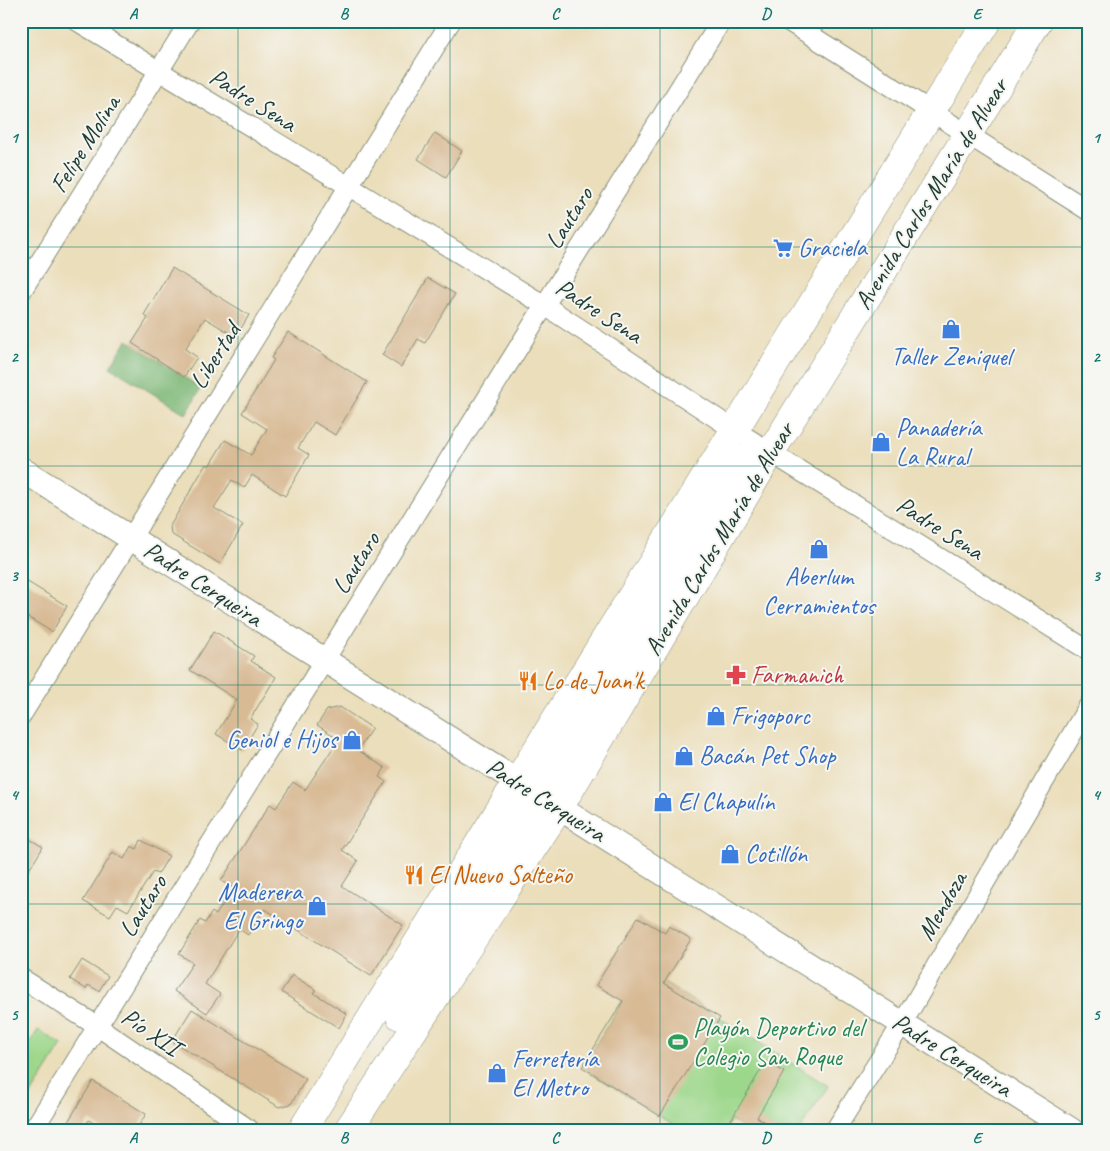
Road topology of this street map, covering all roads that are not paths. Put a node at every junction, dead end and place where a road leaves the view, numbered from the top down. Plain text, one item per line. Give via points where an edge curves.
1 (77, 21) edge
2 (190, 21) edge
3 (451, 21) edge
4 (721, 21) edge
5 (788, 21) edge
6 (987, 21) edge
7 (1016, 21) edge
8 (1038, 21) edge
9 (159, 71) junction
10 (950, 124) junction
11 (348, 188) junction
12 (1089, 211) edge
13 (21, 292) edge
14 (544, 305) junction
15 (753, 441) junction
16 (21, 469) edge
17 (132, 538) junction
18 (1089, 651) edge
19 (325, 662) junction
20 (1089, 705) edge
21 (21, 716) edge
22 (538, 795) junction
23 (21, 978) edge
24 (902, 1024) junction
25 (98, 1026) junction
26 (33, 1130) edge
27 (250, 1130) edge
28 (302, 1130) edge
29 (330, 1130) edge
30 (348, 1130) edge
31 (835, 1130) edge
32 (1071, 1130) edge

1 - 9 street, Padre Sena
2 - 9 street, Felipe Molina
3 - 11 street, Libertad
4 - 14 street, Lautaro
5 - 10 street
6 - 10 main road, Avenida Carlos María de Alvear
7 - 10 main road, Avenida Carlos María de Alvear
8 - 10 main road, Avenida Carlos María de Alvear
9 - 11 street, Padre Sena
9 - 13 street, Felipe Molina
10 - 12 street
10 - 15 main road, Avenida Carlos María de Alvear
11 - 14 street, Padre Sena
11 - 17 street, Libertad
14 - 15 street, Padre Sena
14 - 19 street, Lautaro
15 - 18 street, Padre Sena
15 - 22 main road, Avenida Carlos María de Alvear
16 - 17 street, Padre Cerqueira
17 - 19 street, Padre Cerqueira
17 - 21 street, Libertad
19 - 22 street, Padre Cerqueira
19 - 25 street, Lautaro
20 - 24 street, Mendoza
22 - 24 street, Padre Cerqueira
22 - 28 main road, Avenida Carlos María de Alvear
22 - 29 main road, Avenida Carlos María de Alvear
22 - 30 main road, Avenida Carlos María de Alvear
23 - 25 street, Pío XII
24 - 31 street, Mendoza
24 - 32 street, Padre Cerqueira
25 - 26 street, Lautaro
25 - 27 street, Pío XII

